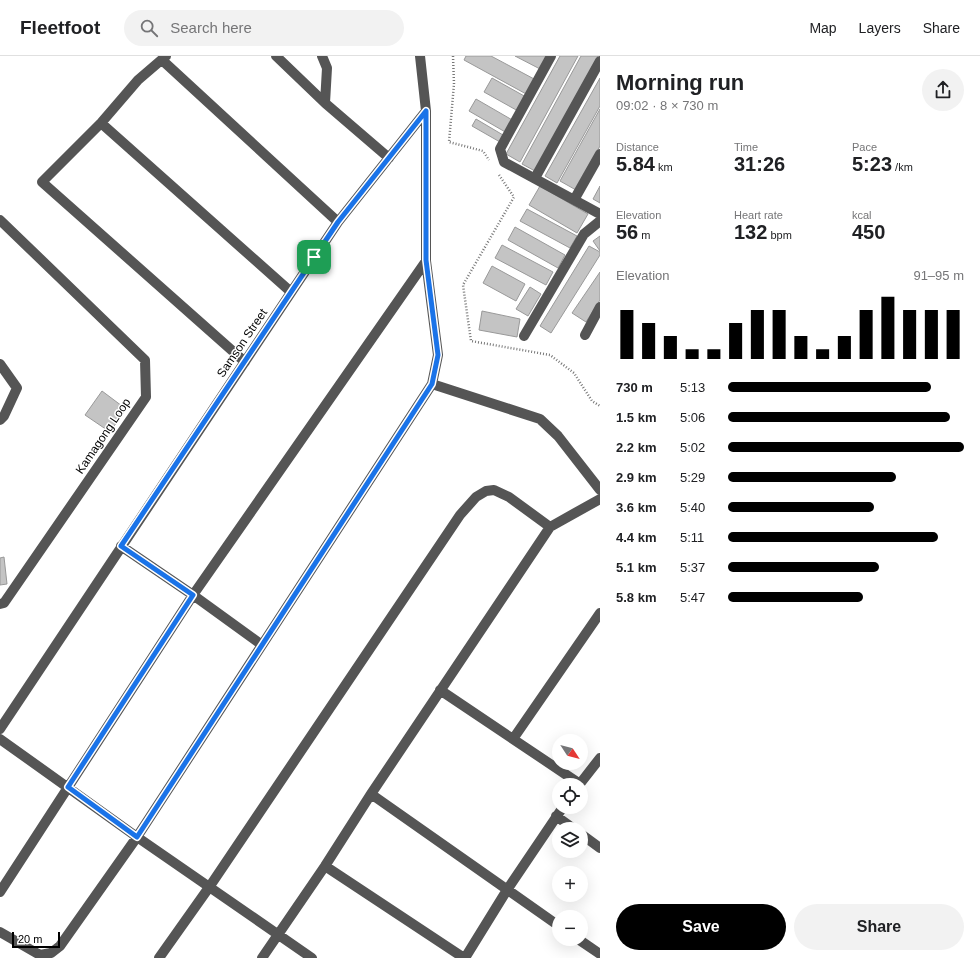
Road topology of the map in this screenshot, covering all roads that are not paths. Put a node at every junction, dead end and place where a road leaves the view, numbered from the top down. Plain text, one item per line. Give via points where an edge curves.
1 (276, 56) edge
2 (322, 56) edge
3 (420, 56) edge
4 (552, 56) edge
5 (164, 58) edge
6 (600, 61) edge
7 (326, 103) junction
8 (426, 111) junction
9 (101, 123) junction
10 (600, 154) edge
11 (389, 158) junction
12 (535, 178) junction
13 (574, 200) junction
14 (600, 214) edge
15 (0, 220) edge
16 (600, 221) edge
17 (338, 222) junction
18 (426, 260) junction
19 (291, 292) junction
20 (600, 307) edge
21 (600, 324) edge
22 (524, 336) dead end
23 (245, 362) junction
24 (0, 364) edge
25 (432, 384) junction
26 (0, 420) edge
27 (600, 490) edge
28 (600, 499) edge
29 (550, 527) junction
30 (121, 546) junction
31 (193, 595) junction
32 (0, 604) edge
33 (600, 613) edge
34 (262, 645) junction
35 (440, 690) junction
36 (0, 729) edge
37 (0, 739) edge
38 (513, 739) junction
39 (600, 758) edge
40 (570, 778) edge
41 (585, 778) edge
42 (68, 787) junction
43 (371, 794) junction
44 (556, 816) joint
45 (564, 822) edge
46 (137, 837) junction
47 (588, 839) edge
48 (600, 848) edge
49 (326, 866) junction
50 (210, 886) junction
51 (507, 890) junction
52 (0, 892) edge
53 (552, 921) edge
54 (0, 932) edge
55 (277, 934) junction
56 (588, 946) edge
57 (600, 954) edge
58 (159, 958) edge
59 (262, 958) edge
60 (312, 958) edge
61 (464, 958) edge

1 - 7 street
2 - 7 street via 326,68
3 - 8 street
4 - 12 street via 500,149 504,162
5 - 9 street via 138,80
5 - 17 street
6 - 12 street
7 - 11 street
8 - 11 street, Samson Street
8 - 18 street
9 - 19 street
9 - 23 street via 42,182
10 - 13 street
11 - 17 street, Samson Street
12 - 13 street
13 - 14 street
15 - 32 street, Kamagong Loop via 145,360 146,397 4,603
16 - 22 street via 584,234
17 - 19 street, Samson Street
18 - 25 street via 438,355
18 - 31 street
19 - 23 street, Samson Street
20 - 21 street via 585,335
23 - 30 street, Samson Street
24 - 26 street via 17,388
25 - 27 street via 540,419 558,436
25 - 34 street
28 - 29 street
29 - 35 street
29 - 50 street via 509,497 494,490 476,496 460,515
30 - 31 street
30 - 36 street, Samson Street
31 - 34 street
31 - 42 street
33 - 38 street
34 - 46 street
35 - 38 street
35 - 43 street
37 - 42 street
38 - 40 street
39 - 41 street
42 - 46 street
42 - 52 street
43 - 49 street
43 - 51 street
44 - 45 street
44 - 51 street
46 - 50 street
46 - 54 street via 60,946 51,953 40,955
47 - 48 street
49 - 55 street
49 - 61 street
50 - 55 street
50 - 58 street
51 - 53 street
51 - 61 street
55 - 59 street
55 - 60 street
56 - 57 street

